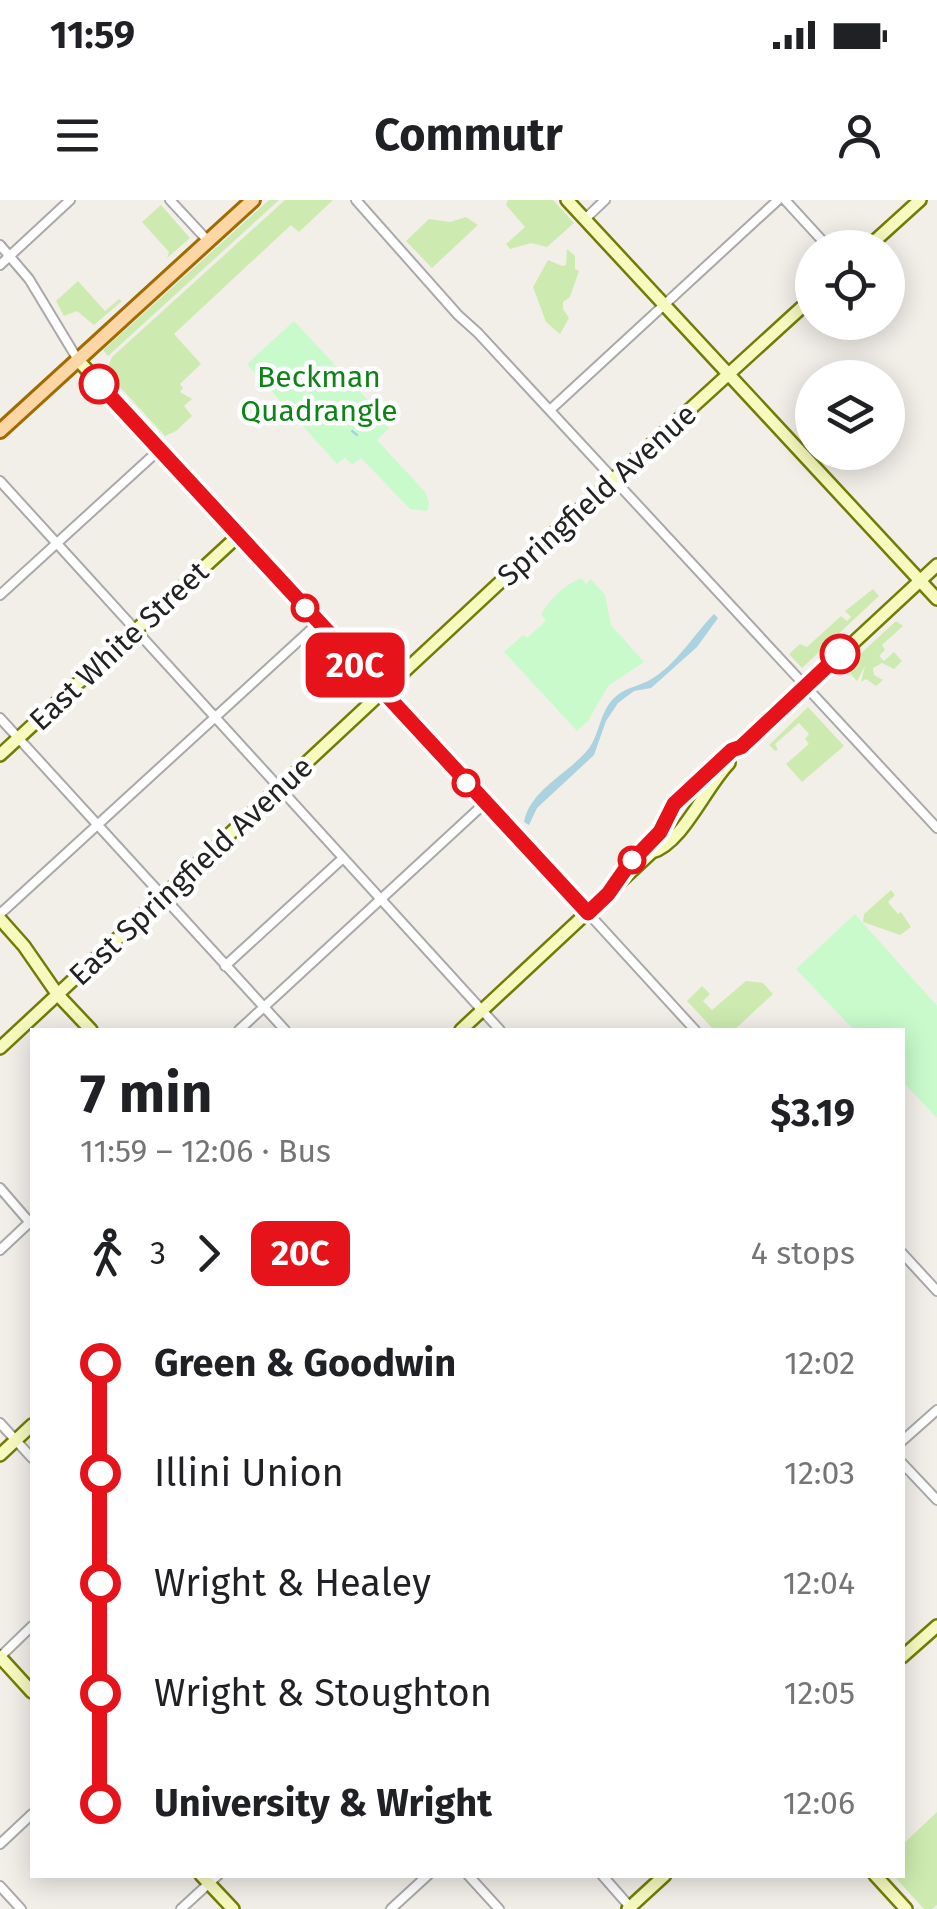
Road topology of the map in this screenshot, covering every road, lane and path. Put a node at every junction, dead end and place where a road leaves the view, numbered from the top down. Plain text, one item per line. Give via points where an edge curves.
1 (70, 200) edge
2 (170, 200) edge
3 (253, 200) edge
4 (356, 200) edge
5 (568, 200) edge
6 (605, 200) edge
7 (782, 200) edge
8 (920, 200) edge
9 (585, 219) junction
10 (811, 230) edge
11 (887, 230) edge
12 (208, 241) junction
13 (0, 246) edge
14 (10, 256) junction
15 (0, 265) edge
16 (664, 305) junction
17 (795, 314) edge
18 (78, 360) junction
19 (730, 374) junction
20 (550, 410) junction
21 (0, 431) edge
22 (159, 450) junction
23 (614, 479) junction
24 (0, 482) edge
25 (238, 536) junction
26 (56, 544) junction
27 (937, 565) edge
28 (920, 581) junction
29 (0, 594) edge
30 (937, 599) edge
31 (318, 623) junction
32 (135, 631) junction
33 (805, 688) junction
34 (382, 695) junction
35 (0, 718) edge
36 (214, 719) junction
37 (18, 738) junction
38 (741, 747) junction
39 (0, 755) edge
40 (278, 790) junction
41 (484, 803) junction
42 (97, 826) junction
43 (937, 828) edge
44 (652, 852) junction
45 (342, 859) junction
46 (162, 897) junction
47 (380, 900) junction
48 (588, 913) junction
49 (0, 917) edge
50 (226, 966) junction
51 (58, 995) junction
52 (264, 1008) junction
53 (482, 1011) junction
54 (88, 1028) edge
55 (241, 1028) edge
56 (283, 1028) edge
57 (463, 1028) edge
58 (498, 1028) edge
59 (689, 1028) edge
60 (0, 1048) edge
61 (0, 1188) edge
62 (30, 1220) edge
63 (30, 1224) edge
64 (0, 1250) edge
65 (905, 1256) edge
66 (937, 1291) edge
67 (937, 1410) edge
68 (0, 1423) edge
69 (30, 1427) edge
70 (905, 1438) edge
71 (16, 1440) junction
72 (0, 1455) edge
73 (30, 1456) edge
74 (905, 1465) edge
75 (937, 1500) edge
76 (937, 1626) edge
77 (30, 1628) edge
78 (905, 1654) edge
79 (0, 1657) edge
80 (30, 1690) edge
81 (30, 1816) edge
82 (0, 1844) edge
83 (209, 1878) edge
84 (420, 1878) edge
85 (471, 1878) edge
86 (604, 1878) edge
87 (662, 1878) edge
88 (878, 1878) edge
89 (0, 1886) edge
90 (629, 1908) edge
91 (22, 1909) edge
92 (181, 1909) edge
93 (233, 1909) edge
94 (391, 1909) edge
95 (499, 1909) edge
96 (906, 1909) edge

1 - 14 street
2 - 12 street
3 - 12 main road
4 - 20 street
5 - 9 street
6 - 9 street
7 - 10 street
7 - 16 street
8 - 11 street
9 - 16 street
12 - 18 main road
13 - 14 street
14 - 15 street
14 - 18 street
16 - 19 street
16 - 20 street
17 - 19 street, Springfield Avenue
18 - 21 main road
18 - 22 street
19 - 23 street, Springfield Avenue
19 - 28 street
20 - 23 street
22 - 25 street
22 - 26 street
23 - 33 street
23 - 34 street, Springfield Avenue
24 - 26 street
25 - 31 street
25 - 32 street, East White Street
26 - 29 street
26 - 32 street
27 - 28 street
28 - 30 street
28 - 33 street
31 - 34 street
31 - 36 street
32 - 36 street
32 - 37 street, East White Street
33 - 38 street
33 - 43 street
34 - 40 street, East Springfield Avenue
34 - 41 street
35 - 37 street
36 - 40 street
36 - 42 street
37 - 39 street, East White Street
37 - 42 street
38 - 44 street via 673,839
38 - 44 street via 674,804
40 - 45 street
40 - 46 street, East Springfield Avenue
41 - 47 street
41 - 48 street
42 - 46 street
42 - 49 street
44 - 48 street
45 - 47 street
45 - 50 street
46 - 50 street
46 - 51 street, East Springfield Avenue
47 - 52 street
47 - 53 street
48 - 53 street
48 - 59 street
49 - 51 street
50 - 52 street
51 - 54 street
51 - 60 street, East Springfield Avenue
52 - 55 street
52 - 56 street
53 - 57 street
53 - 58 street
61 - 62 street
63 - 64 street
65 - 66 street
67 - 70 street
68 - 71 street
69 - 71 street
71 - 72 street
71 - 73 street
74 - 75 street
76 - 78 street
77 - 79 street
79 - 80 street
81 - 82 street
83 - 92 street
83 - 93 street
84 - 94 street
85 - 95 street
86 - 90 street
87 - 90 street
88 - 96 street
89 - 91 street

